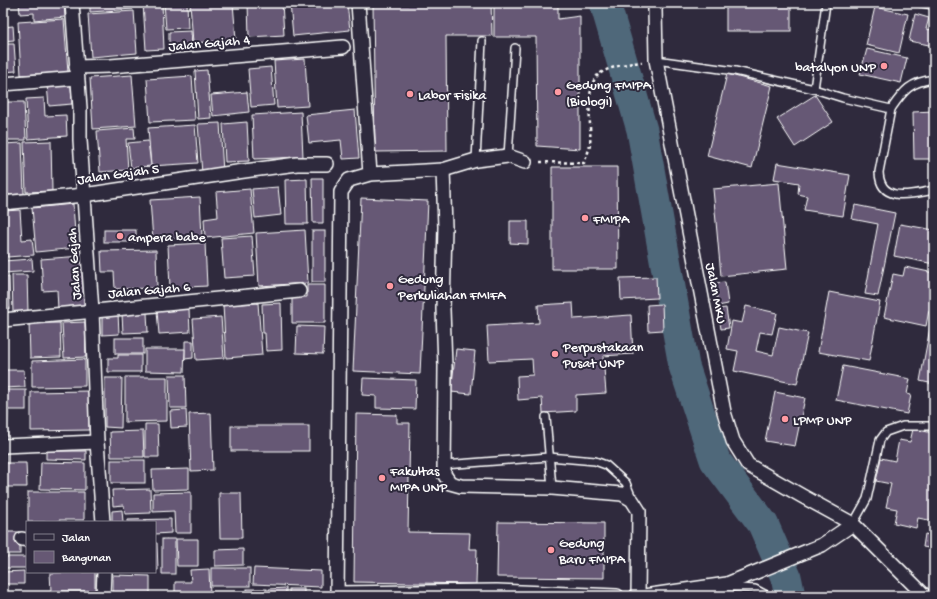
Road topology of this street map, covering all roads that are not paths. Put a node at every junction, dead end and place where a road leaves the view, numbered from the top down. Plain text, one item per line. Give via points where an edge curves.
1 (72, 3) edge
2 (358, 3) edge
3 (657, 3) edge
4 (826, 3) edge
5 (482, 41) dead end
6 (343, 47) dead end
7 (515, 48) dead end
8 (656, 60) junction
9 (76, 72) junction
10 (934, 79) edge
11 (3, 84) edge
12 (814, 89) junction
13 (891, 109) junction
14 (508, 156) junction
15 (476, 160) junction
16 (525, 162) road end
17 (327, 164) dead end
18 (443, 170) junction
19 (370, 174) junction
20 (934, 190) edge
21 (84, 195) junction
22 (3, 203) edge
23 (299, 291) dead end
24 (92, 311) junction
25 (3, 320) edge
26 (546, 416) dead end
27 (934, 426) edge
28 (97, 442) junction
29 (3, 446) edge
30 (549, 457) junction
31 (444, 464) junction
32 (552, 488) junction
33 (632, 500) junction
34 (102, 521) edge
35 (853, 524) junction
36 (104, 573) edge
37 (714, 586) junction
38 (337, 594) edge
39 (497, 594) edge
40 (103, 596) edge
41 (617, 596) edge
42 (638, 596) edge
43 (644, 596) edge
44 (768, 596) edge
45 (925, 596) edge

1 - 9 street, Jalan Gajah
2 - 19 street
3 - 8 street, Jalan MKU
4 - 12 lane
5 - 15 lane
6 - 9 street, Jalan Gajah 4 via 110,66
7 - 14 lane
8 - 12 lane via 735,71
8 - 35 street, Jalan MKU via 724,412 733,441 748,464
9 - 11 street, Jalan Gajah 4
9 - 21 street, Jalan Gajah
10 - 13 lane via 914,83
12 - 13 lane
13 - 20 lane via 879,180 884,188 895,195 905,196
14 - 15 street
14 - 16 street
15 - 18 street
17 - 21 street, Jalan Gajah 5 via 297,164
18 - 19 street
18 - 31 street via 446,227
19 - 38 street via 349,180 341,192
21 - 22 street, Jalan Gajah 5
21 - 24 street, Jalan Gajah
23 - 24 street, Jalan Gajah 6
24 - 25 street, Jalan Gajah 6
24 - 28 street, Jalan Gajah
26 - 30 lane
27 - 35 lane via 903,426 886,432 880,440 866,499
28 - 29 street
28 - 34 street, Jalan Gajah
30 - 31 lane
30 - 32 lane
30 - 33 lane via 606,464 626,483
31 - 32 street via 444,474 450,483 456,485
32 - 33 street via 622,494
33 - 42 street via 639,511
35 - 37 street via 822,545 727,584
35 - 45 street, Jalan MKU
36 - 40 street
37 - 43 street
37 - 44 lane via 755,590
38 - 39 street
39 - 41 street

